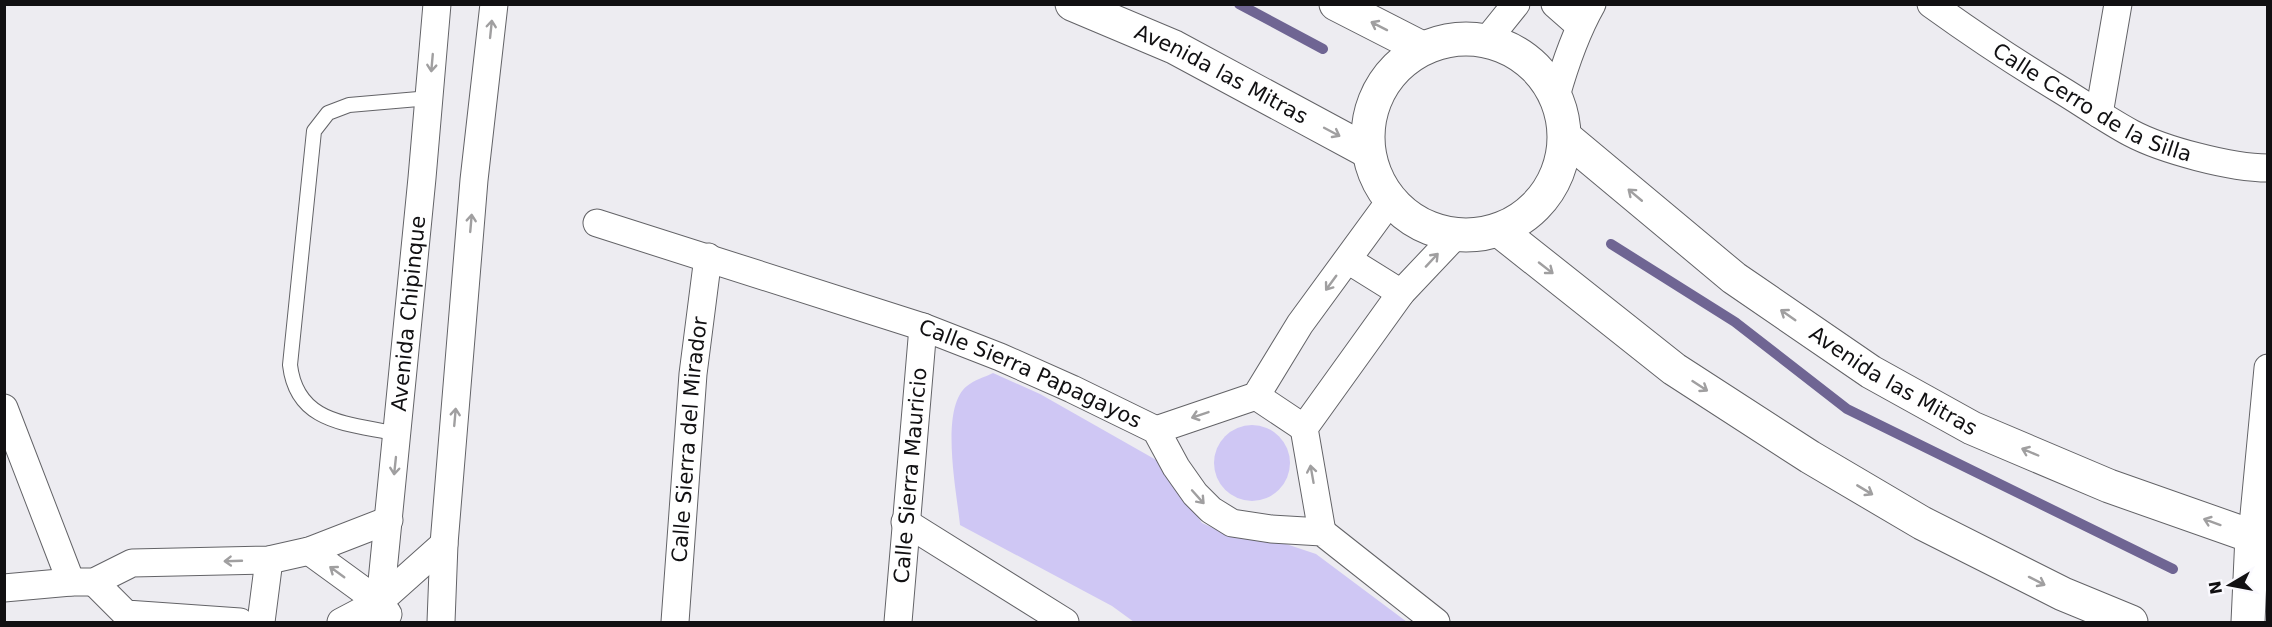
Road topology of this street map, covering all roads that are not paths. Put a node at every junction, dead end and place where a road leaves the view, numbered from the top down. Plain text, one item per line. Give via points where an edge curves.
1 (437, 4) edge
2 (494, 4) edge
3 (1072, 4) edge
4 (1336, 4) edge
5 (1516, 4) edge
6 (1555, 4) edge
7 (1931, 4) edge
8 (2118, 4) edge
9 (1586, 15) edge
10 (1487, 40) junction
11 (1422, 48) junction
12 (1556, 96) junction
13 (430, 98) junction
14 (2099, 114) junction
15 (1565, 137) junction
16 (1367, 151) junction
17 (2268, 168) edge
18 (1390, 201) junction
19 (597, 223) dead end
20 (1500, 231) junction
21 (1454, 237) junction
22 (708, 257) junction
23 (1348, 260) junction
24 (1401, 293) junction
25 (923, 327) junction
26 (2268, 368) edge
27 (1256, 396) junction
28 (4, 408) edge
29 (1304, 428) junction
30 (1156, 430) junction
31 (398, 434) junction
32 (389, 520) junction
33 (905, 522) junction
34 (1322, 532) junction
35 (2260, 539) edge
36 (444, 544) junction
37 (309, 551) junction
38 (269, 560) junction
39 (132, 563) junction
40 (83, 582) junction
41 (4, 588) edge
42 (384, 616) edge
43 (125, 618) edge
44 (240, 622) edge
45 (261, 622) edge
46 (341, 622) edge
47 (441, 622) edge
48 (675, 622) edge
49 (898, 622) edge
50 (1065, 622) edge
51 (1436, 622) edge
52 (2131, 622) edge
53 (2248, 622) edge

1 -> 13 street, Avenida Chipinque
36 -> 2 street via 474,180
3 -> 16 street, Avenida las Mitras via 1174,47
11 -> 4 street
5 - 10 street
6 - 9 street
7 - 14 street, Calle Cerro de la Silla via 1994,49
8 - 14 street
9 - 12 street via 1566,60
10 - 11 street via 1442,40
10 - 12 street via 1515,51 1539,71
11 - 16 street via 1396,66 1378,91 1368,120
12 - 15 street
13 - 31 street, Avenida Chipinque
13 - 31 lane via 342,107 328,113 314,131 290,365 292,382 304,403 315,412
14 - 17 street, Calle Cerro de la Silla via 2133,134 2170,148
15 - 20 street via 1557,177 1534,210
35 -> 15 street, Avenida las Mitras via 2109,486 1972,428 1871,372 1734,278
16 - 18 street
18 - 21 street via 1419,225
18 - 23 street
19 - 22 street, Calle Sierra Papagayos
20 - 21 street
20 -> 52 street via 1674,369 1810,457 1922,523 2063,594
24 -> 21 street
22 - 25 street, Calle Sierra Papagayos
22 - 48 street, Calle Sierra del Mirador via 693,374
23 - 24 street
23 -> 27 street via 1300,324
24 - 29 street
25 - 30 street, Calle Sierra Papagayos via 1020,366
25 - 33 street, Calle Sierra Mauricio
26 - 35 street
27 - 29 street
27 -> 30 street
28 - 40 street
34 -> 29 street
30 -> 34 street, Calle Sierra Papagayos via 1195,494 1232,523
31 -> 32 street, Avenida Chipinque
32 - 37 street
32 - 42 street, Avenida Chipinque
33 - 49 street, Calle Sierra Mauricio
33 - 50 street
34 - 51 street
35 - 53 street
36 - 42 street
36 - 47 street
37 - 38 street
42 -> 37 street
38 -> 39 street
38 - 45 street
39 - 40 street
39 - 43 street
40 - 41 street
40 - 43 street
42 - 46 street
43 - 44 street

